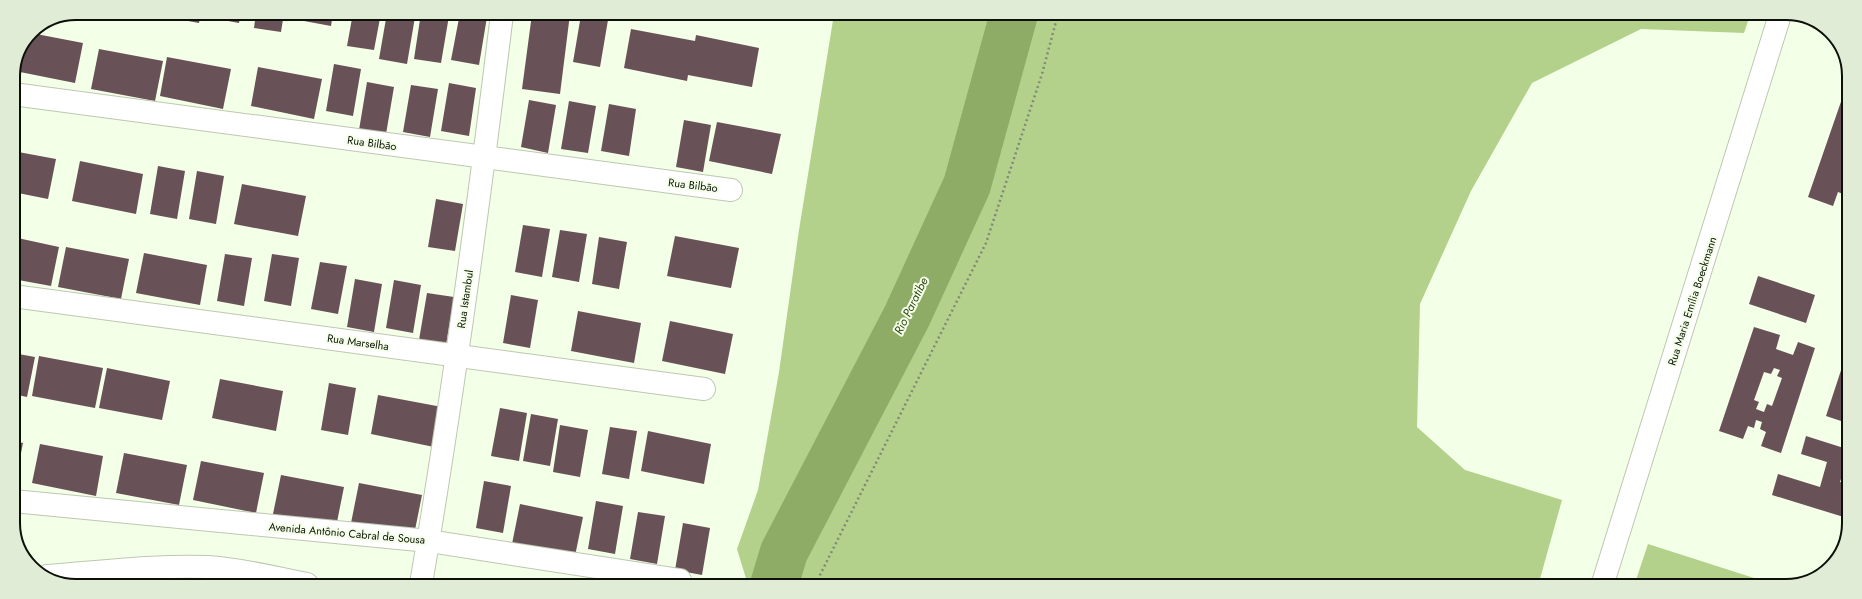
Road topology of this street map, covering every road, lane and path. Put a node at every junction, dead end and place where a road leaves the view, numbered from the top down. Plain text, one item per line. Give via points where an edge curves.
1 (501, 20) edge
2 (1056, 20) edge
3 (1778, 20) edge
4 (20, 95) edge
5 (485, 158) junction
6 (731, 190) dead end
7 (20, 297) edge
8 (458, 355) junction
9 (704, 389) dead end
10 (20, 502) edge
11 (429, 541) junction
12 (56, 575) edge
13 (283, 579) edge
14 (422, 579) edge
15 (674, 579) edge
16 (819, 579) edge
17 (1604, 579) edge

1 - 5 main road, Rua Istambul
2 - 16 path via 1042,74 986,243
3 - 17 main road, Rua Maria Emília Boeckmann
4 - 5 main road, Rua Bilbão
5 - 6 main road, Rua Bilbão
5 - 8 main road, Rua Istambul
7 - 8 main road, Rua Marselha
8 - 9 main road, Rua Marselha
8 - 11 main road, Rua Istambul
10 - 11 main road, Avenida Antônio Cabral de Sousa
11 - 14 main road, Rua Istambul
11 - 15 main road, Avenida Antônio Cabral de Sousa
12 - 13 main road via 208,567

